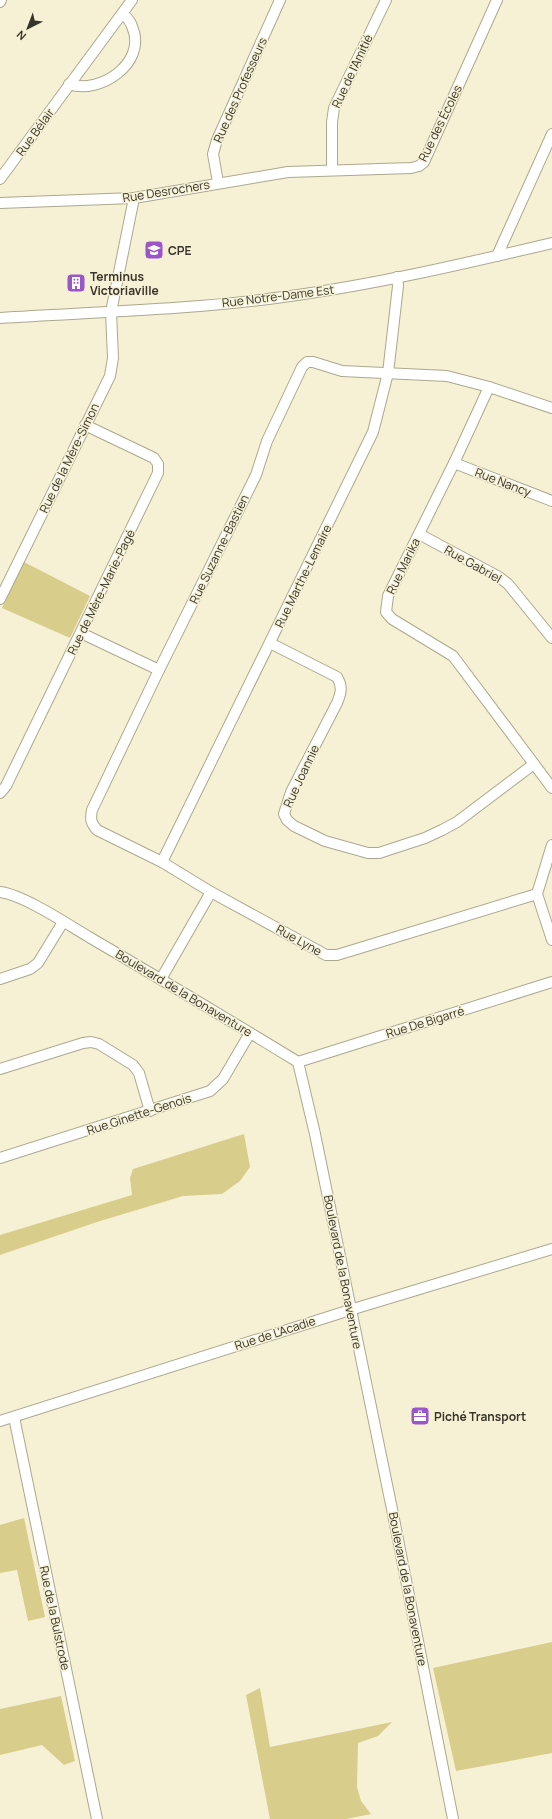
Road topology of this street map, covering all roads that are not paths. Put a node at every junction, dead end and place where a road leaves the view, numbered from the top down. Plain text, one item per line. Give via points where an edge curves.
1 (132, 0) edge
2 (280, 0) edge
3 (386, 0) edge
4 (497, 0) edge
5 (123, 15) junction
6 (69, 84) junction
7 (552, 134) edge
8 (332, 170) junction
9 (0, 179) edge
10 (218, 182) junction
11 (134, 198) junction
12 (0, 203) edge
13 (552, 243) edge
14 (497, 256) junction
15 (398, 277) junction
16 (111, 312) junction
17 (0, 318) edge
18 (388, 372) junction
19 (489, 387) junction
20 (552, 408) edge
21 (85, 425) junction
22 (454, 463) junction
23 (552, 501) edge
24 (419, 534) junction
25 (0, 599) edge
26 (81, 633) junction
27 (552, 638) edge
28 (270, 643) junction
29 (159, 670) junction
30 (534, 764) junction
31 (552, 788) edge
32 (0, 793) edge
33 (92, 810) joint
34 (552, 845) edge
35 (162, 862) junction
36 (0, 892) edge
37 (211, 892) junction
38 (537, 894) junction
39 (63, 922) junction
40 (552, 940) edge
41 (0, 979) edge
42 (161, 979) junction
43 (552, 982) edge
44 (250, 1032) junction
45 (298, 1062) junction
46 (0, 1068) edge
47 (150, 1111) junction
48 (0, 1158) edge
49 (552, 1249) edge
50 (350, 1310) junction
51 (14, 1417) junction
52 (0, 1421) edge
53 (97, 1819) edge
54 (453, 1819) edge

1 - 5 street, Rue Bélair
2 - 10 street, Rue des Professeurs via 216,140 213,154
3 - 8 street, Rue de l'Amitié via 334,108
4 - 8 street, Rue des Écoles via 424,162 411,168
5 - 6 street, Rue Bélair
5 - 6 street via 131,23 136,35 132,54 126,64 109,80 82,86
6 - 9 street, Rue Bélair
7 - 14 street
8 - 10 street, Rue Desrochers via 288,172
10 - 11 street, Rue Desrochers
11 - 12 street, Rue Desrochers
11 - 16 street, Rue de la Mère-Simon
13 - 14 street, Rue Notre-Dame Est
14 - 15 street, Rue Notre-Dame Est
15 - 16 street, Rue Notre-Dame Est via 257,301
15 - 18 street, Rue Marthe-Lemaire
16 - 17 street, Rue Notre-Dame Est
16 - 21 street, Rue de la Mère-Simon via 110,376
18 - 19 street, Rue Suzanne-Bastien via 447,376
18 - 28 street, Rue Marthe-Lemaire via 374,432
18 - 29 street, Rue Suzanne-Bastien via 342,371 313,362 307,362 302,366 267,441 256,475
19 - 20 street, Rue Suzanne-Bastien
19 - 22 street, Rue Marika
21 - 25 street, Rue de la Mère-Simon
21 - 26 street, Rue de Mère-Marie-Pagé via 154,458 158,464 158,473
22 - 23 street, Rue Nancy
22 - 24 street, Rue Marika
24 - 27 street, Rue Gabriel via 508,584
24 - 30 street, Rue Marika via 388,596 386,612 392,619 452,656
26 - 29 street
26 - 32 street, Rue de Mère-Marie-Pagé via 6,786
28 - 30 street, Rue Joannie via 337,677 341,684 342,690 337,703 291,792 284,814 294,826 325,841 368,853 379,853 425,838 457,822
28 - 35 street, Rue Marthe-Lemaire
29 - 33 street, Rue Suzanne-Bastien
30 - 31 street, Rue Marika
33 - 35 street, Rue Lyne via 91,823 97,830
34 - 38 street
35 - 37 street, Rue Lyne
36 - 39 street, Boulevard de la Bonaventure via 18,897
37 - 38 street, Rue Lyne via 326,956 337,955
37 - 42 street
38 - 40 street
39 - 41 street via 38,964
39 - 42 street, Boulevard de la Bonaventure
42 - 44 street, Boulevard de la Bonaventure
43 - 45 street, Rue De Bigarré
44 - 45 street, Boulevard de la Bonaventure
44 - 47 street, Rue Ginette-Genois via 217,1086 210,1091
45 - 50 street, Boulevard de la Bonaventure
46 - 47 street via 83,1043 99,1044 133,1065 139,1073
47 - 48 street, Rue Ginette-Genois
49 - 50 street, Rue de L'Acadie
50 - 51 street, Rue de L'Acadie
50 - 54 street, Boulevard de la Bonaventure
51 - 52 street, Rue de L'Acadie
51 - 53 street, Rue de la Bulstrode

